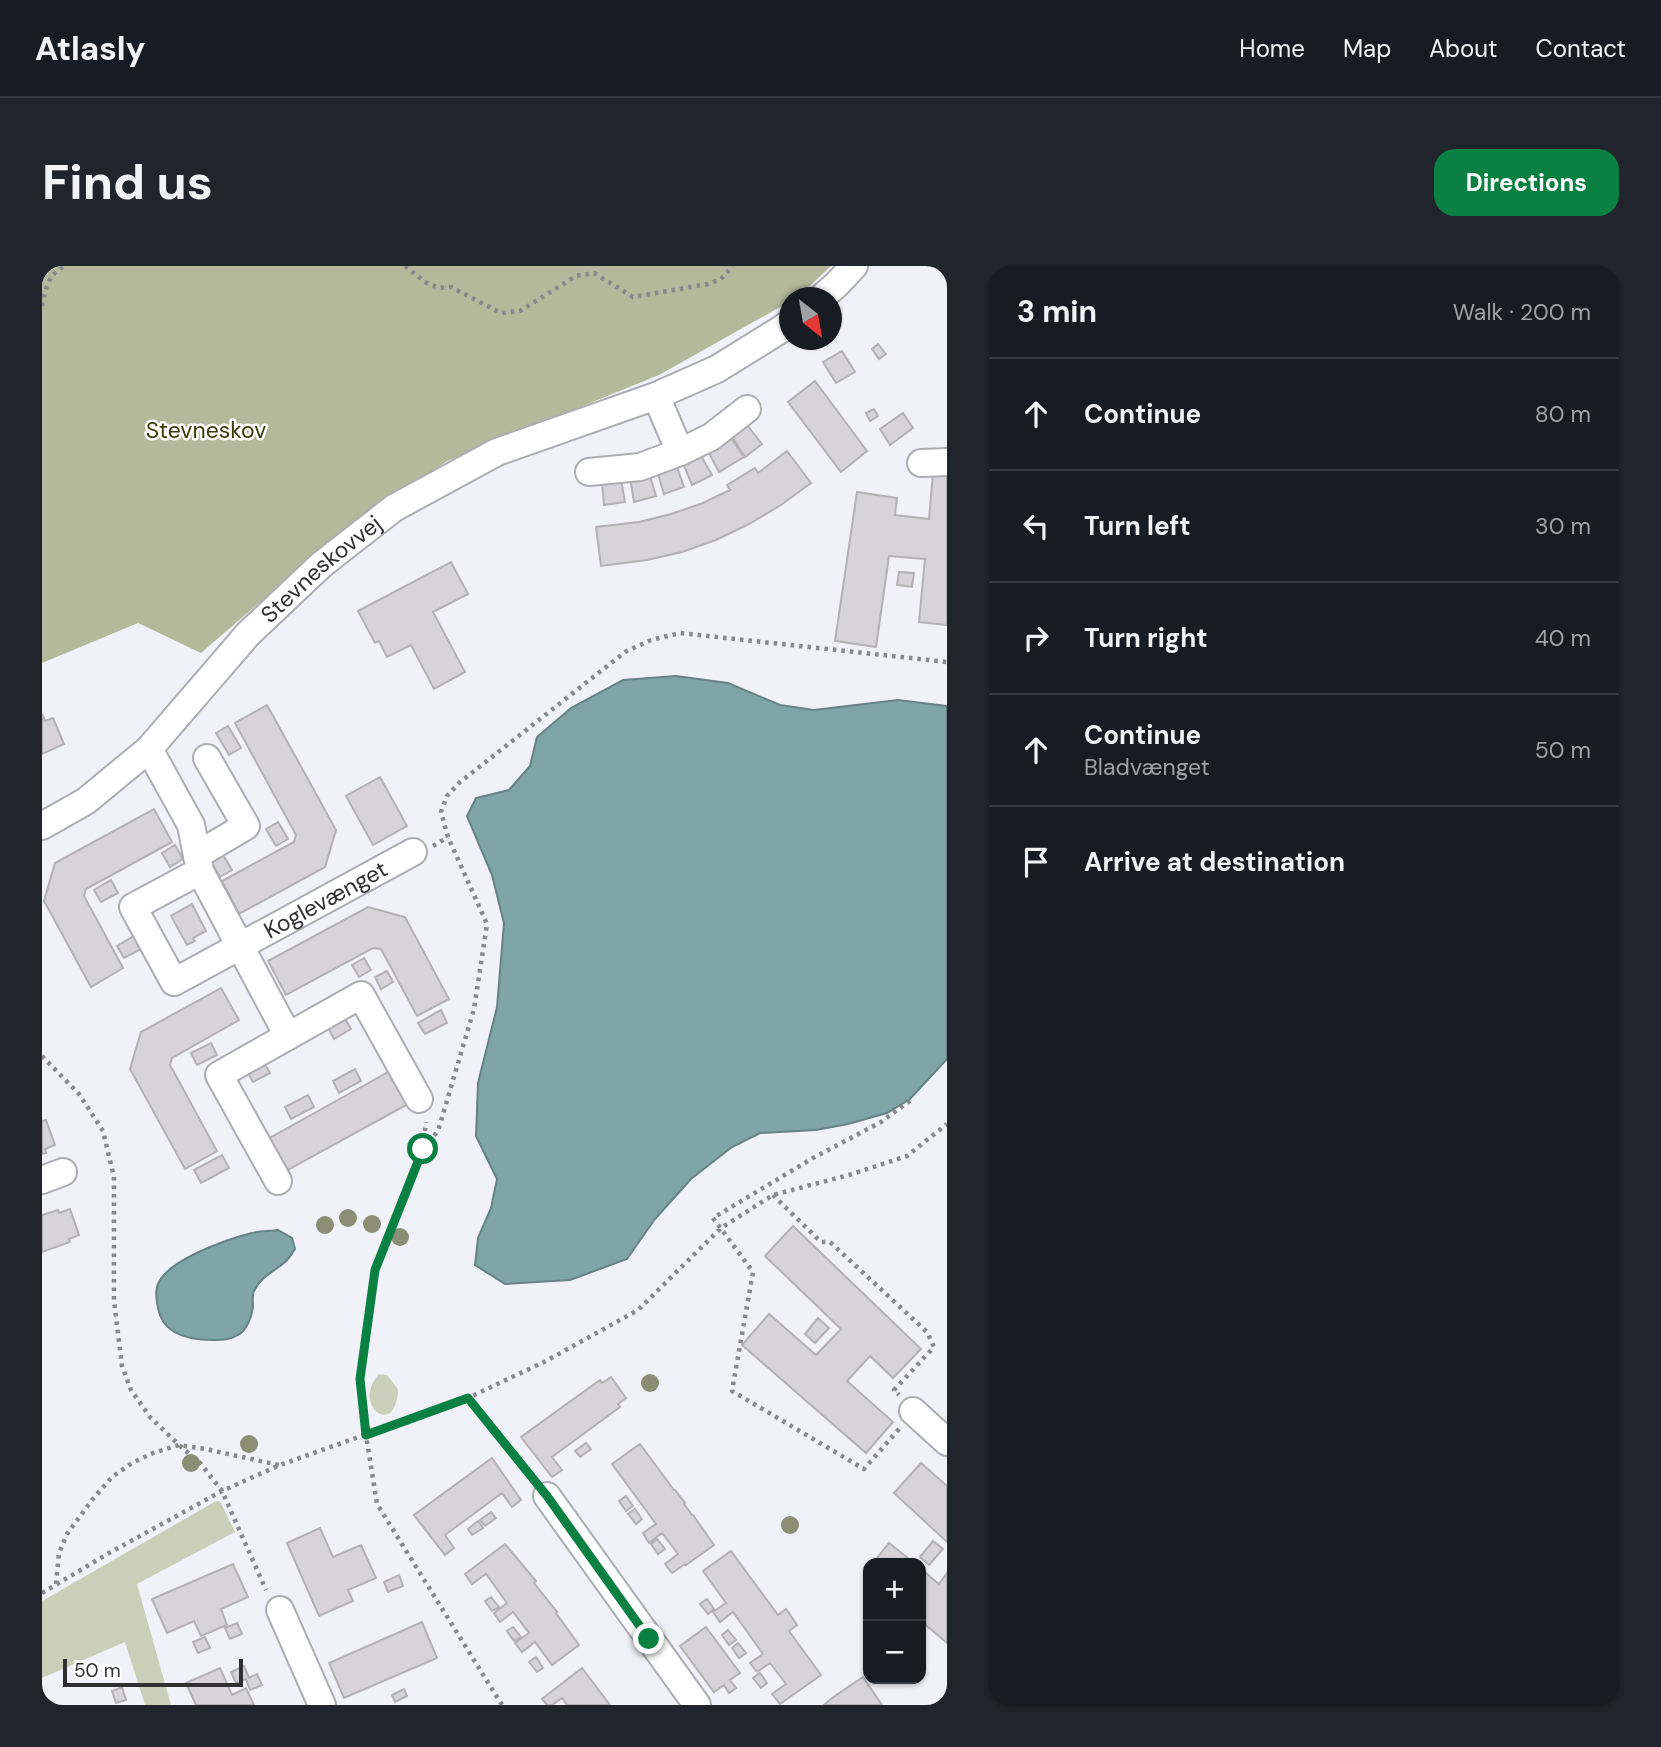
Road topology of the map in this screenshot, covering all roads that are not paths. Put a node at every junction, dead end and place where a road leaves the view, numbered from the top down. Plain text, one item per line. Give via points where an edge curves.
1 (854, 266) edge
2 (834, 287) edge
3 (779, 331) edge
4 (656, 396) junction
5 (747, 409) dead end
6 (680, 452) junction
7 (589, 472) dead end
8 (149, 749) junction
9 (207, 758) dead end
10 (42, 826) edge
11 (413, 852) dead end
12 (198, 863) junction
13 (240, 946) junction
14 (288, 1036) junction
15 (419, 1098) dead end
16 (278, 1181) dead end
17 (913, 1411) road end
18 (947, 1442) edge
19 (547, 1496) road end
20 (280, 1610) road end
21 (322, 1705) edge
22 (697, 1705) edge

1 - 2 street
3 - 4 street, Stevneskovvej via 718,369
4 - 6 street
4 - 8 street, Stevneskovvej via 497,452 394,508 321,565 248,634
5 - 6 street via 711,437
6 - 7 street via 640,467
8 - 10 street, Stevneskovvej via 86,801
8 - 12 street, Koglevænget via 191,825
9 - 12 street, Koglevænget via 246,826
11 - 13 street, Koglevænget
12 - 13 street, Koglevænget
12 - 13 street, Koglevænget via 133,907 174,982
13 - 14 street, Koglevænget
14 - 15 street via 361,995
14 - 16 street via 219,1075
17 - 18 street
19 - 22 street
20 - 21 street

